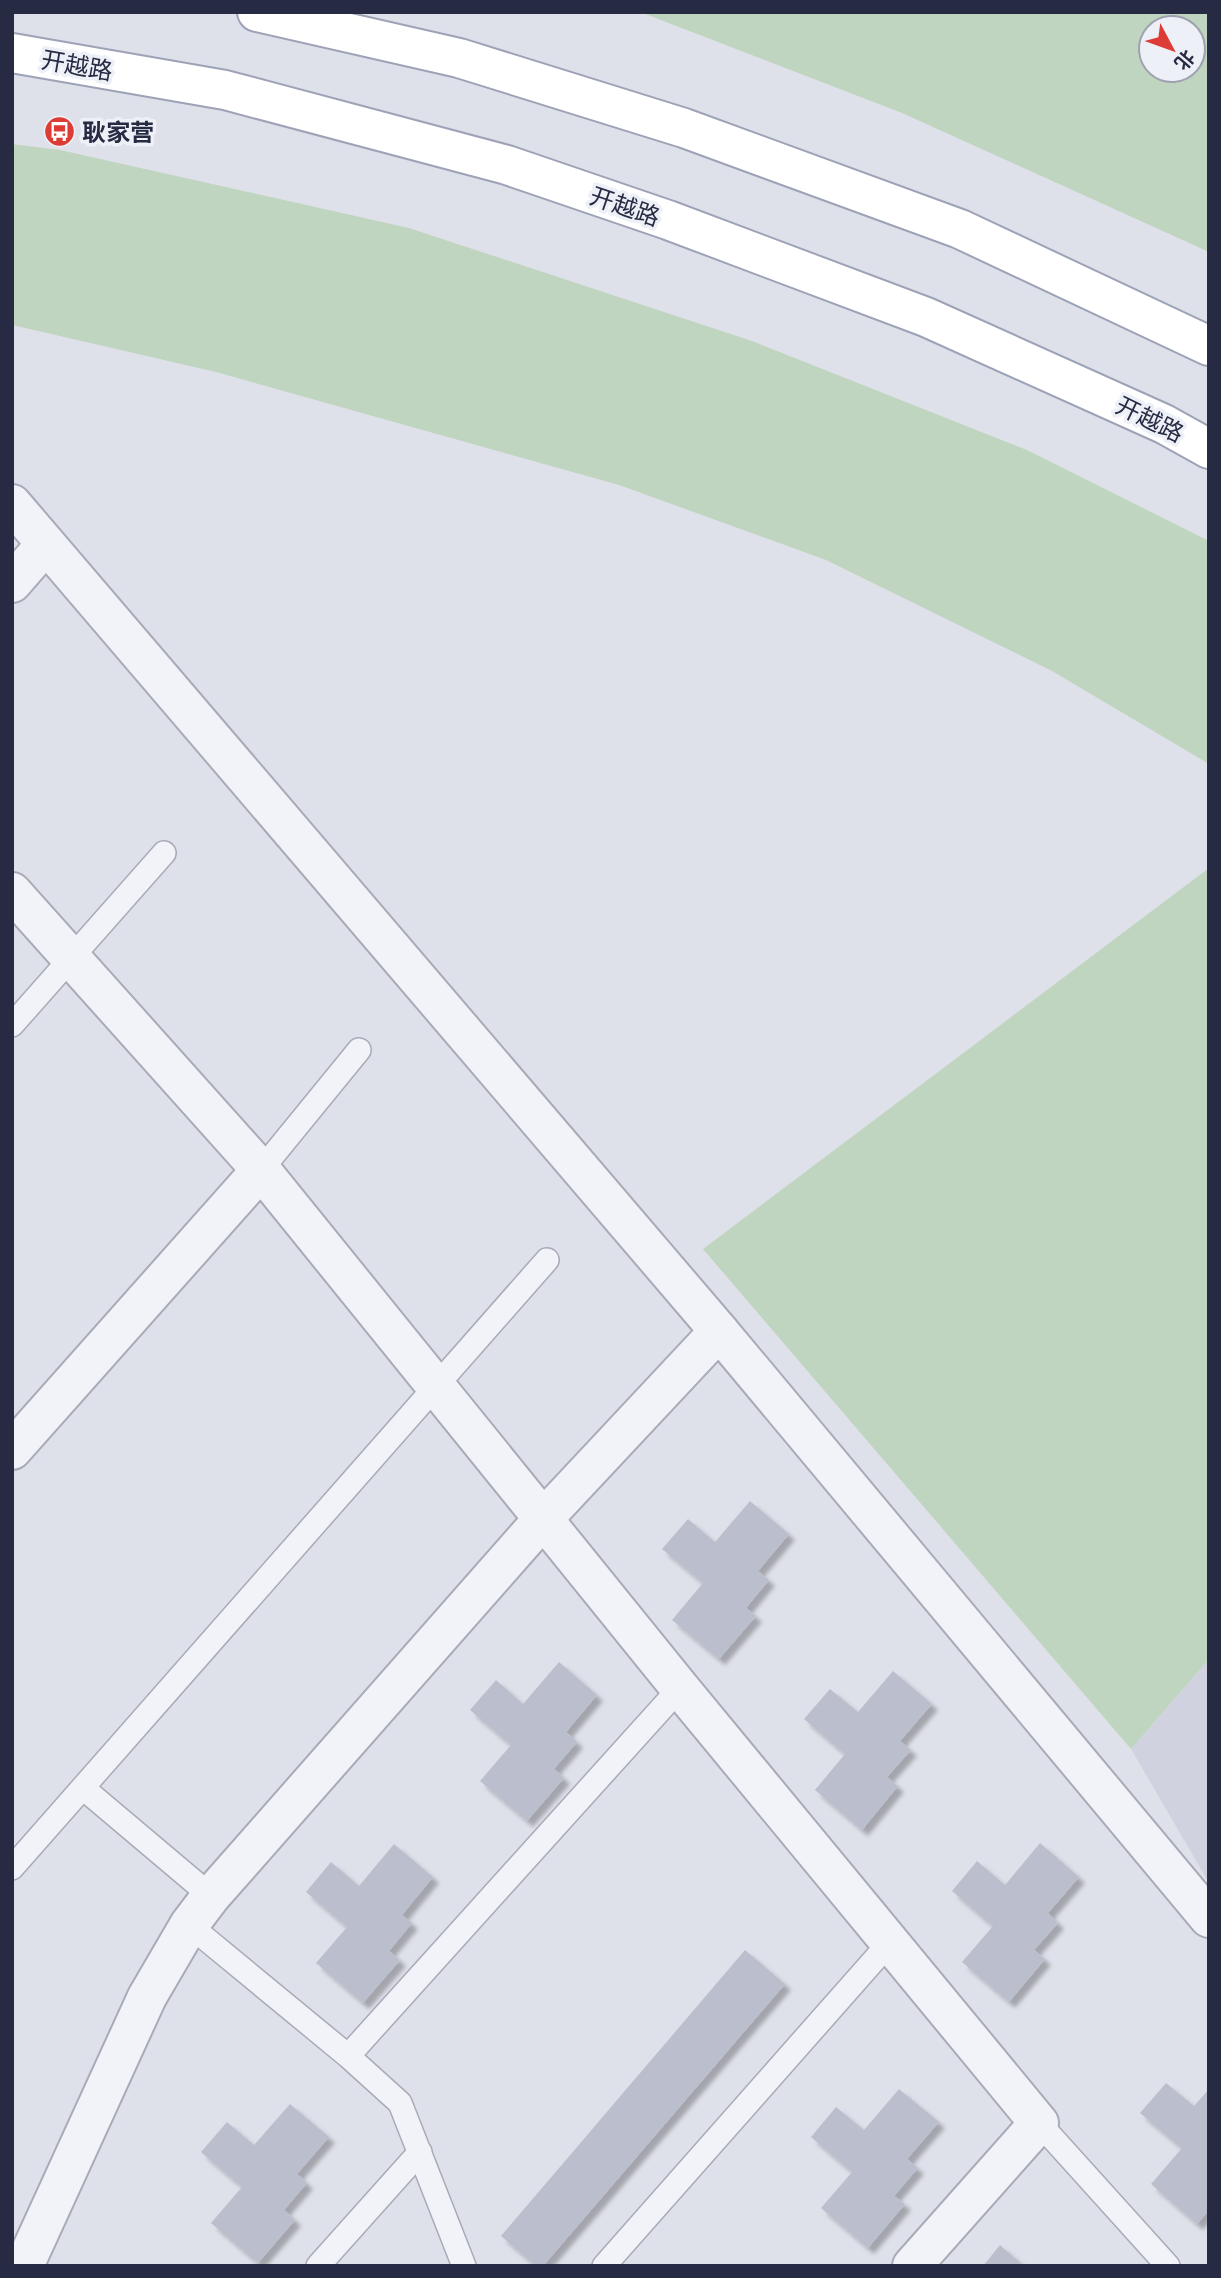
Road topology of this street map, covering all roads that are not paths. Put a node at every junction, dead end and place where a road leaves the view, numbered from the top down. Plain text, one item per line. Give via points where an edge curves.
1 (257, 12) edge
2 (12, 53) edge
3 (1209, 346) edge
4 (1209, 449) edge
5 (12, 504) edge
6 (46, 544) junction
7 (12, 583) edge
8 (164, 853) dead end
9 (12, 892) edge
10 (71, 958) junction
11 (12, 1024) edge
12 (359, 1051) dead end
13 (261, 1170) junction
14 (547, 1260) dead end
15 (719, 1331) junction
16 (437, 1385) junction
17 (12, 1450) edge
18 (543, 1519) junction
19 (680, 1689) junction
20 (83, 1788) junction
21 (12, 1868) edge
22 (200, 1911) junction
23 (1209, 1918) edge
24 (891, 1941) junction
25 (348, 2056) junction
26 (1039, 2123) junction
27 (419, 2152) junction
28 (24, 2266) edge
29 (318, 2266) edge
30 (464, 2266) edge
31 (604, 2266) edge
32 (912, 2266) edge
33 (1168, 2266) edge

1 - 3 main road via 459,58 684,128 960,229
2 - 4 main road, 开越路 via 225,90 507,165 926,317 1164,424
5 - 6 street
6 - 7 street
6 - 15 street
8 - 10 lane
9 - 10 street
10 - 11 lane
10 - 13 street
12 - 13 lane
13 - 16 street
13 - 17 street
14 - 16 lane
15 - 18 street
15 - 23 street
16 - 18 street
16 - 20 lane
18 - 19 street
18 - 22 street
19 - 24 street
19 - 25 lane
20 - 21 lane
20 - 22 lane
22 - 25 lane
22 - 28 street via 147,1997
24 - 26 street
24 - 31 lane
25 - 27 lane via 400,2103
26 - 32 street
26 - 33 lane
27 - 29 lane
27 - 30 lane

